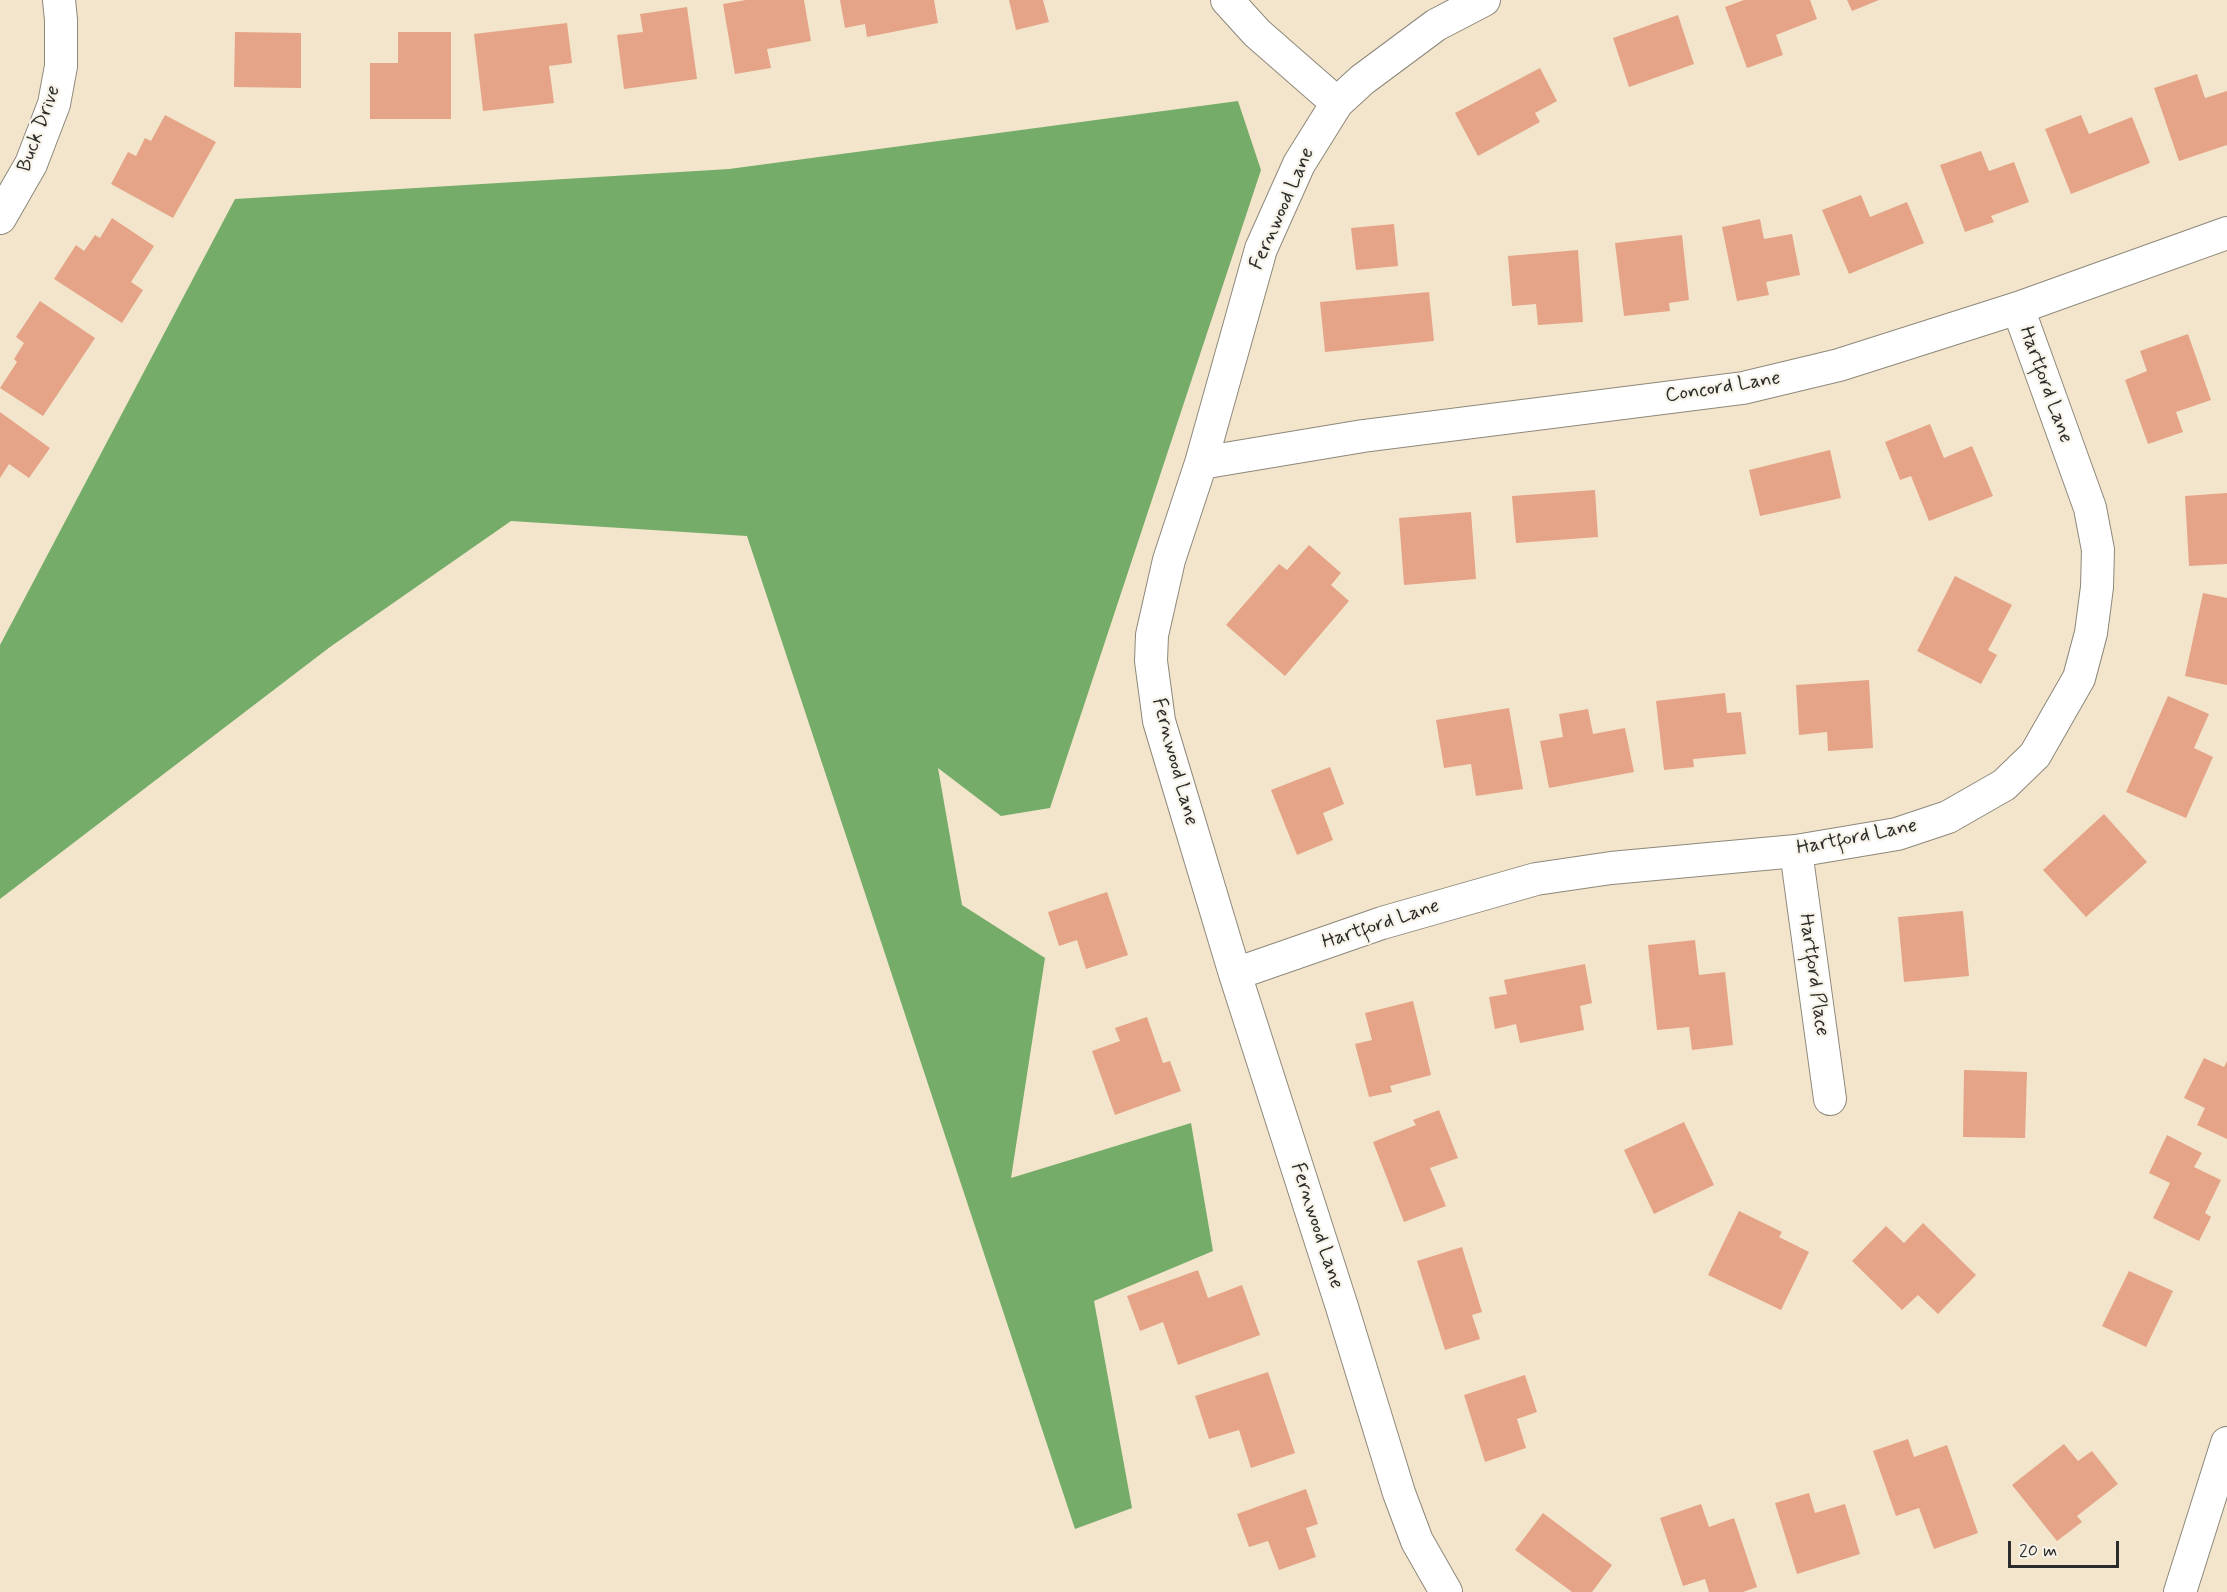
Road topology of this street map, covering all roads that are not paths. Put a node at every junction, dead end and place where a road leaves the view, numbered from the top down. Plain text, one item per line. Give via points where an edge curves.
1 (59, 0) edge
2 (1227, 0) edge
3 (1484, 0) edge
4 (1337, 103) junction
5 (0, 218) edge
6 (2227, 233) edge
7 (2018, 308) junction
8 (1200, 463) junction
9 (1796, 851) junction
10 (1235, 974) junction
11 (1830, 1099) dead end
12 (2227, 1443) edge
13 (1446, 1592) edge
14 (2180, 1592) edge

1 - 5 street, Buck Drive via 61,66 54,104 31,164
2 - 4 street via 1257,33
3 - 4 street, Fernwood Lane via 1436,26
4 - 8 street, Fernwood Lane via 1299,164 1261,249
6 - 7 street, Concord Lane
7 - 8 street, Concord Lane via 1839,365 1743,388 1363,435
7 - 9 street, Hartford Lane via 2090,508 2098,550 2091,633 2079,678 2035,755 2004,785 1948,817 1897,834
8 - 10 street, Fernwood Lane via 1169,560 1152,635 1151,661 1158,721
9 - 10 street, Hartford Lane via 1536,879 1382,923
9 - 11 street, Hartford Place
10 - 13 street, Fernwood Lane via 1399,1493 1417,1541
12 - 14 street

